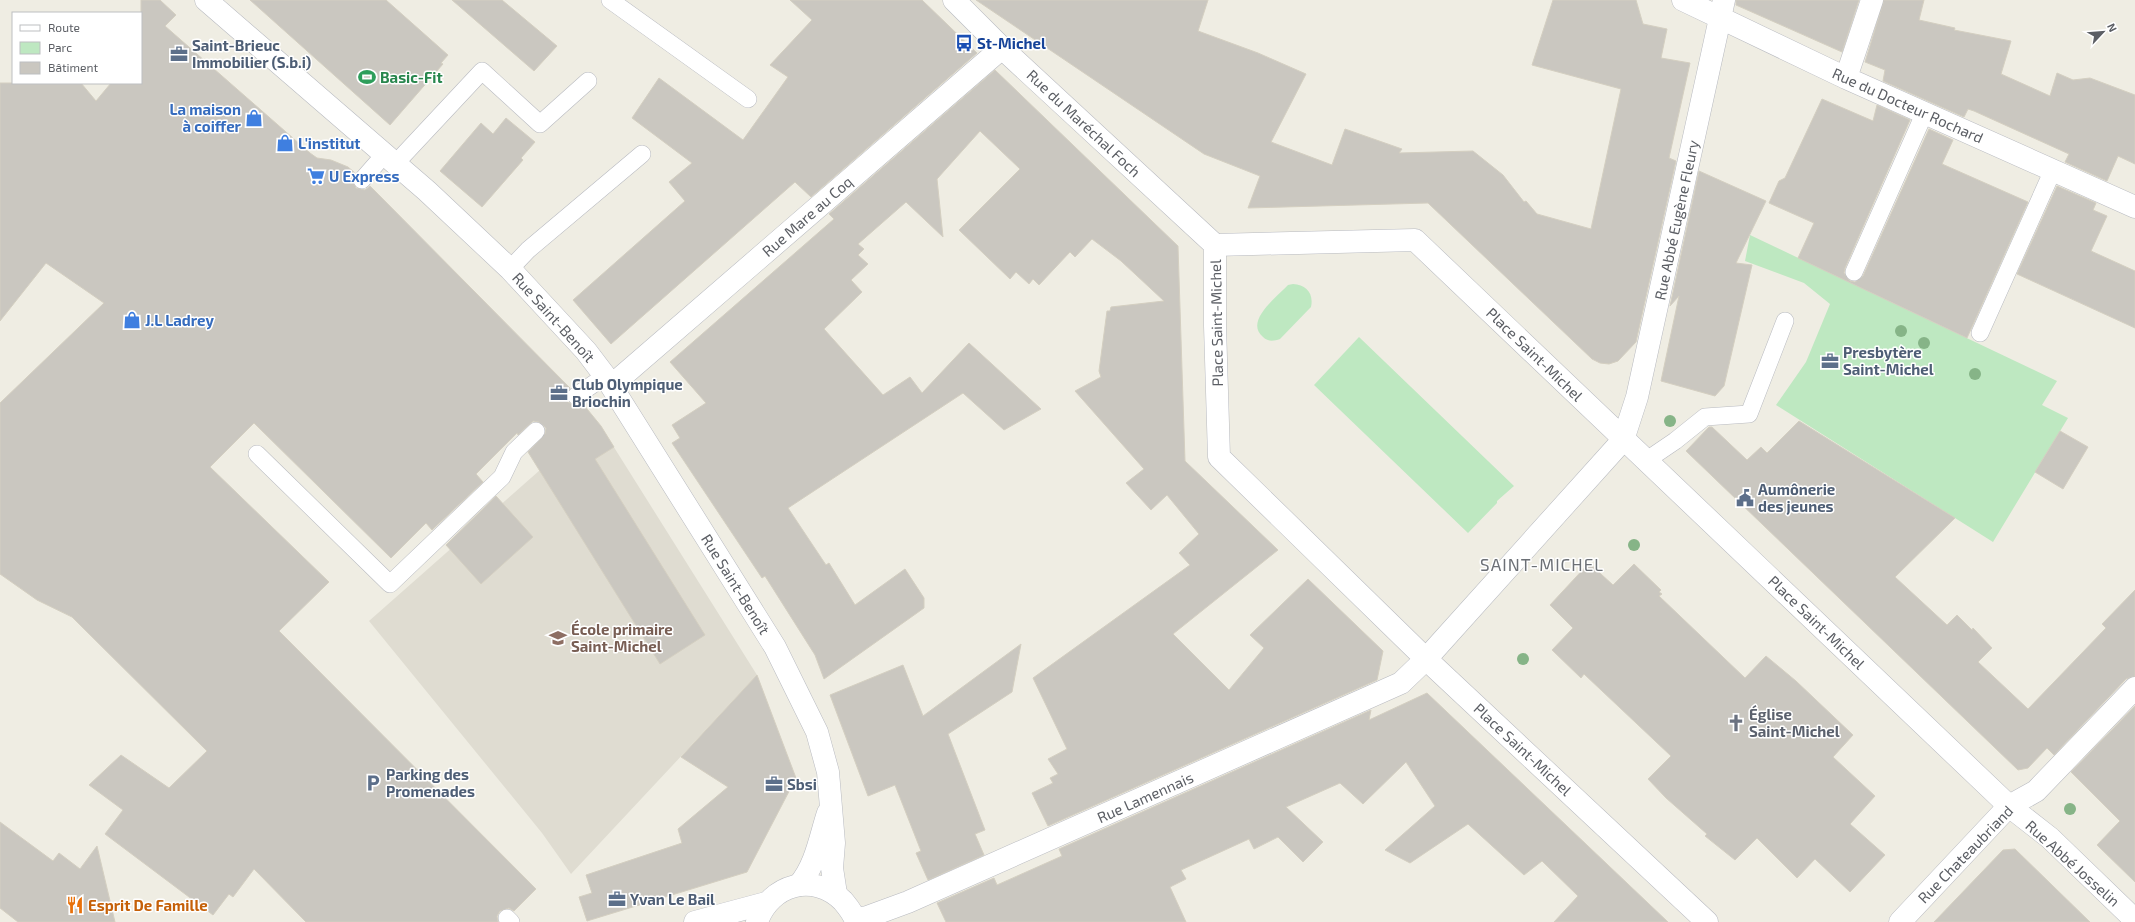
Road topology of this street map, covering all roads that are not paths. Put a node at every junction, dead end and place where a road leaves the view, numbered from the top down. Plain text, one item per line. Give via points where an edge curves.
1 (206, 0) edge
2 (610, 0) edge
3 (954, 0) edge
4 (1683, 0) edge
5 (1872, 0) edge
6 (1723, 9) edge
7 (1002, 48) junction
8 (1846, 78) junction
9 (588, 81) dead end
10 (748, 99) dead end
11 (1925, 112) junction
12 (642, 154) dead end
13 (389, 159) junction
14 (2053, 170) junction
15 (362, 180) dead end
16 (2135, 207) edge
17 (1215, 245) junction
18 (510, 269) junction
19 (1854, 272) dead end
20 (1786, 321) dead end
21 (1980, 333) dead end
22 (608, 381) junction
23 (576, 396) dead end
24 (536, 431) dead end
25 (1623, 440) junction
26 (257, 454) dead end
27 (1647, 460) junction
28 (1426, 659) junction
29 (2135, 688) edge
30 (830, 804) junction
31 (2010, 806) junction
32 (799, 885) junction
33 (836, 894) junction
34 (766, 903) junction
35 (2135, 920) edge
36 (855, 921) edge
37 (695, 922) edge
38 (757, 922) edge
39 (1707, 922) edge
40 (1900, 922) edge

1 - 13 street, Rue Saint-Benoît
2 - 10 lane
3 - 7 street, Rue du Maréchal Foch
4 - 6 street, Rue du Docteur Rochard
5 - 8 street
6 - 8 street, Rue du Docteur Rochard
6 - 25 street, Rue Abbé Eugène Fleury via 1637,398
7 - 17 street, Rue du Maréchal Foch
7 - 22 street, Rue Mare au Coq
8 - 11 street, Rue du Docteur Rochard
9 - 13 lane via 540,124 482,72
11 - 14 street, Rue du Docteur Rochard
11 - 19 lane
12 - 18 lane via 528,250
13 - 15 lane
13 - 18 street, Rue Saint-Benoît
14 - 16 street, Rue du Docteur Rochard
14 - 21 lane
17 - 25 street, Place Saint-Michel via 1415,240
17 - 28 street, Place Saint-Michel via 1219,457
18 - 22 street, Rue Saint-Benoît via 586,351
20 - 27 lane via 1749,414 1705,417
22 - 23 lane
22 - 30 street, Rue Saint-Benoît via 775,647 817,732 828,772
24 - 26 lane via 514,452 502,477 390,584
25 - 27 street, Place Saint-Michel
25 - 28 street
27 - 31 street, Place Saint-Michel
28 - 36 street, Rue Lamennais via 1401,683 915,899
28 - 39 street, Place Saint-Michel
29 - 31 street, Rue Chateaubriand via 2036,791
30 - 32 street, Rue Saint-Benoît via 816,854
30 - 33 street, Rue Saint-Benoît via 834,843 832,868
31 - 35 street, Rue Abbé Josselin via 2050,838
31 - 40 street, Rue Chateaubriand
32 - 33 street via 825,888
32 - 34 street via 781,891
33 - 36 street via 847,906
34 - 37 street
34 - 38 street

